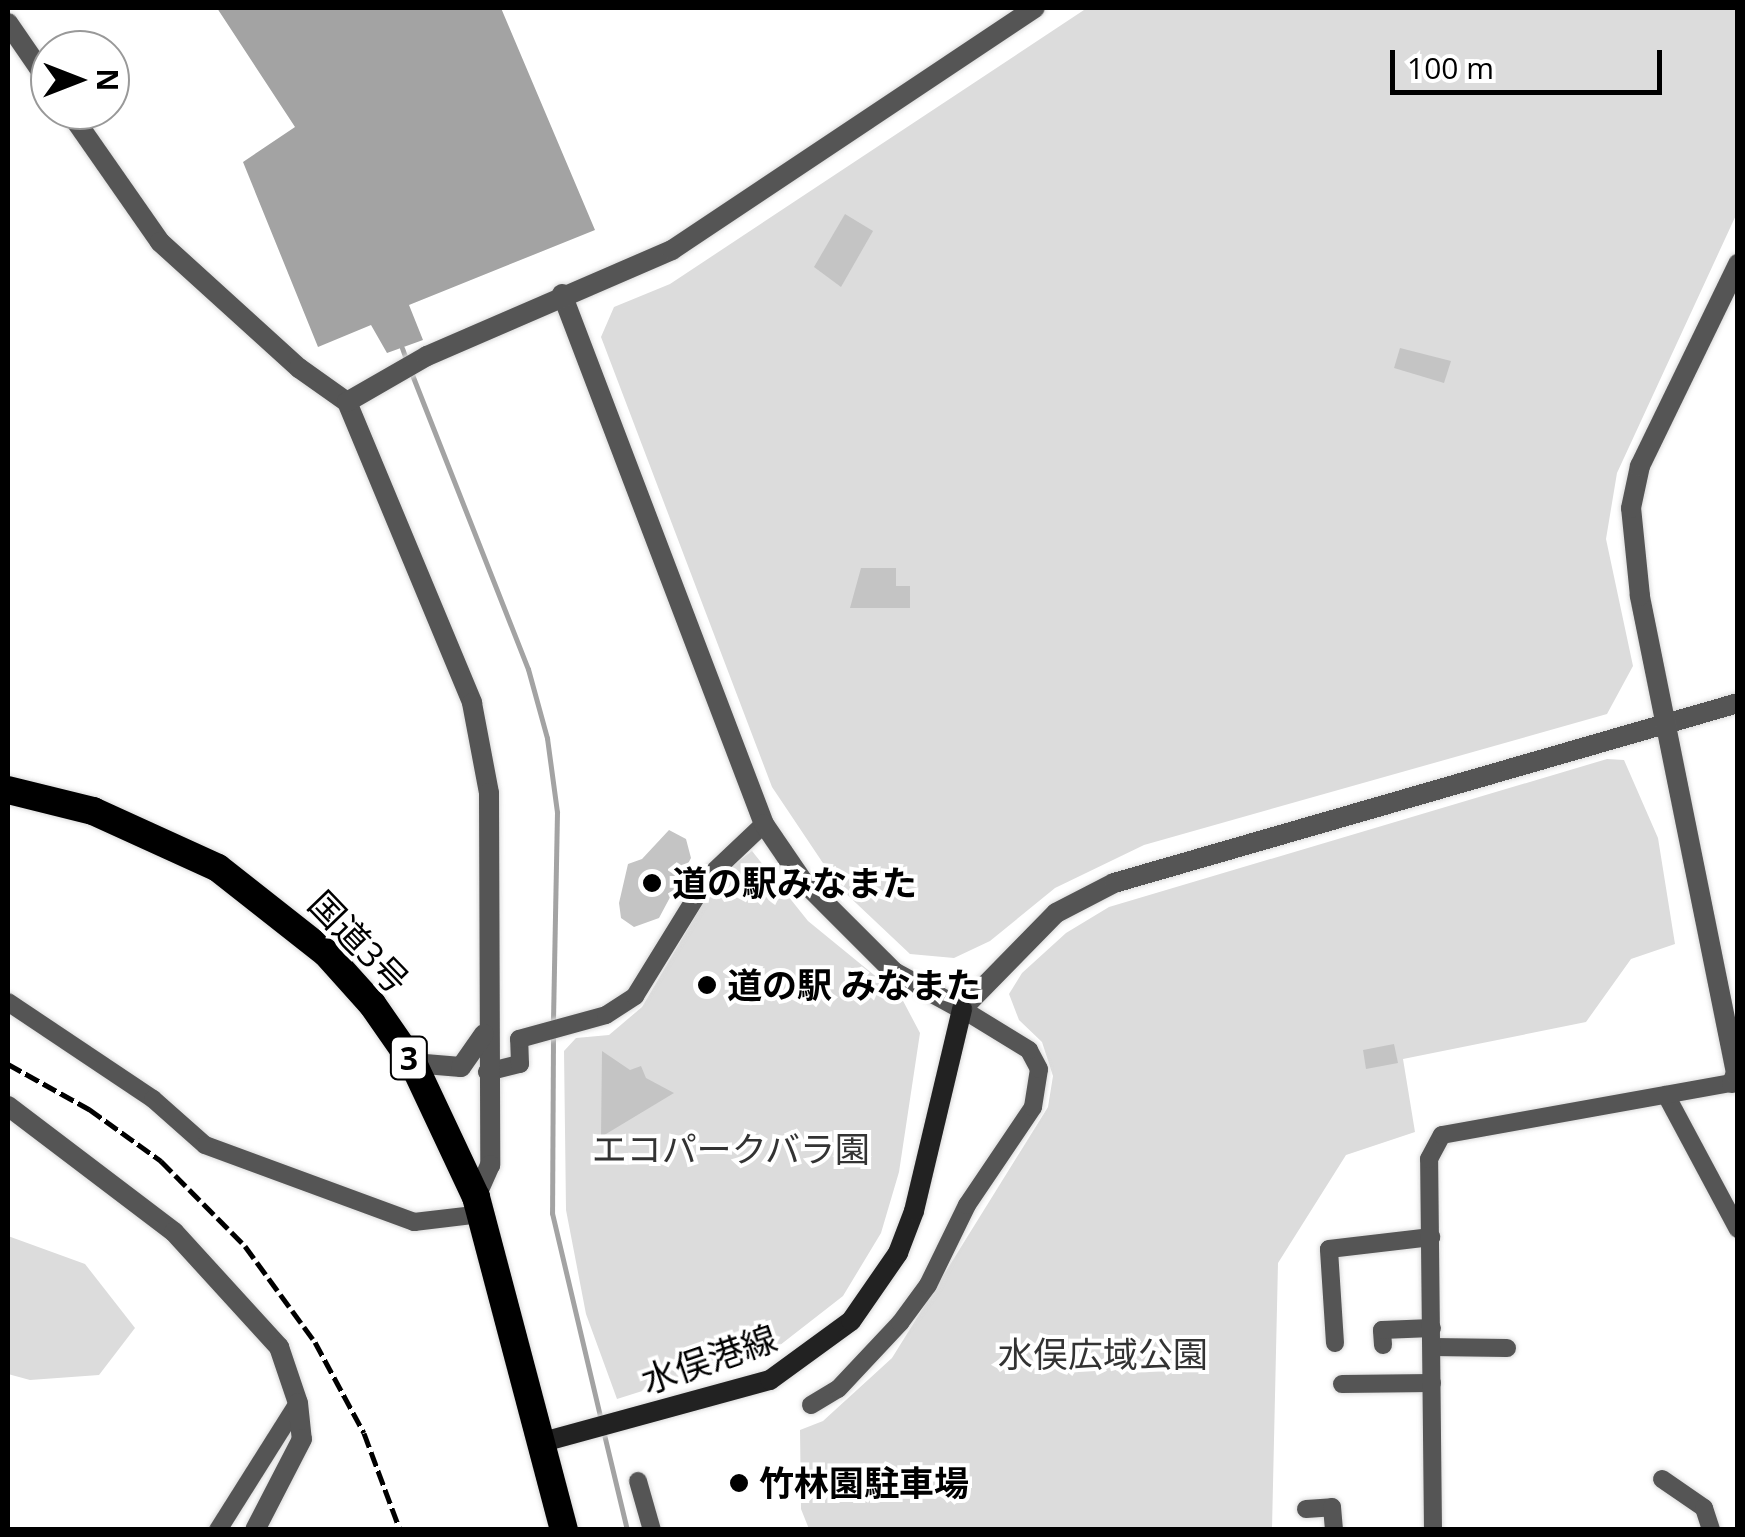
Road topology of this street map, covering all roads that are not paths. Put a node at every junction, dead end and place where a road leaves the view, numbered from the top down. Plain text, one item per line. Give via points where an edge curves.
1 (1035, 8) edge
2 (8, 23) edge
3 (30, 55) edge
4 (82, 130) edge
5 (1738, 264) edge
6 (562, 294) junction
7 (346, 402) junction
8 (1738, 703) edge
9 (1667, 722) junction
10 (8, 790) edge
11 (764, 824) junction
12 (8, 1002) edge
13 (962, 1010) junction
14 (485, 1032) junction
15 (412, 1063) junction
16 (488, 1072) junction
17 (1735, 1077) edge
18 (1666, 1095) junction
19 (8, 1106) edge
20 (478, 1206) junction
21 (1738, 1230) edge
22 (1432, 1236) junction
23 (1382, 1330) dead end
24 (1432, 1338) junction
25 (1334, 1343) dead end
26 (1507, 1348) dead end
27 (1432, 1383) junction
28 (1342, 1384) dead end
29 (298, 1403) junction
30 (811, 1405) dead end
31 (555, 1439) junction
32 (1662, 1480) dead end
33 (638, 1481) dead end
34 (1306, 1509) dead end
35 (218, 1530) edge
36 (255, 1530) edge
37 (564, 1530) edge
38 (652, 1530) edge
39 (1334, 1530) edge
40 (1433, 1530) edge
41 (1711, 1530) edge

1 - 6 street via 672,250
2 - 3 street
4 - 7 street via 160,242
5 - 9 street via 1640,466 1631,508
6 - 7 street via 383,377
6 - 11 street
7 - 14 street via 485,747
8 - 9 street
9 - 13 street via 1114,883 1056,913
9 - 17 street
10 - 15 highway, 国道3号 / 3 via 93,811 218,868 326,952
11 - 13 street via 802,880 882,960
11 - 16 street via 710,876 620,1010 518,1039 520,1064
12 - 20 street via 153,1098 205,1145 414,1222
13 - 30 street via 1029,1050 1038,1069 1034,1107 967,1205 928,1285 900,1324 838,1389
13 - 31 main road, 水俣港線 via 914,1211 878,1287 815,1353 770,1380
14 - 15 street via 461,1067
14 - 16 street
15 - 20 highway, 国道3号 / 3
16 - 20 street via 490,1165
17 - 18 street
18 - 21 street
18 - 22 street via 1442,1136 1429,1159
19 - 29 street via 174,1232 279,1347
20 - 31 highway, 国道3号 / 3
22 - 24 street
22 - 25 street via 1329,1249
23 - 24 street
24 - 26 street
24 - 27 street
27 - 28 street
27 - 40 street
29 - 35 street
29 - 36 street via 297,1454
31 - 37 highway, 国道3号 / 3
32 - 41 street via 1704,1508
33 - 38 street
34 - 39 street via 1340,1506

